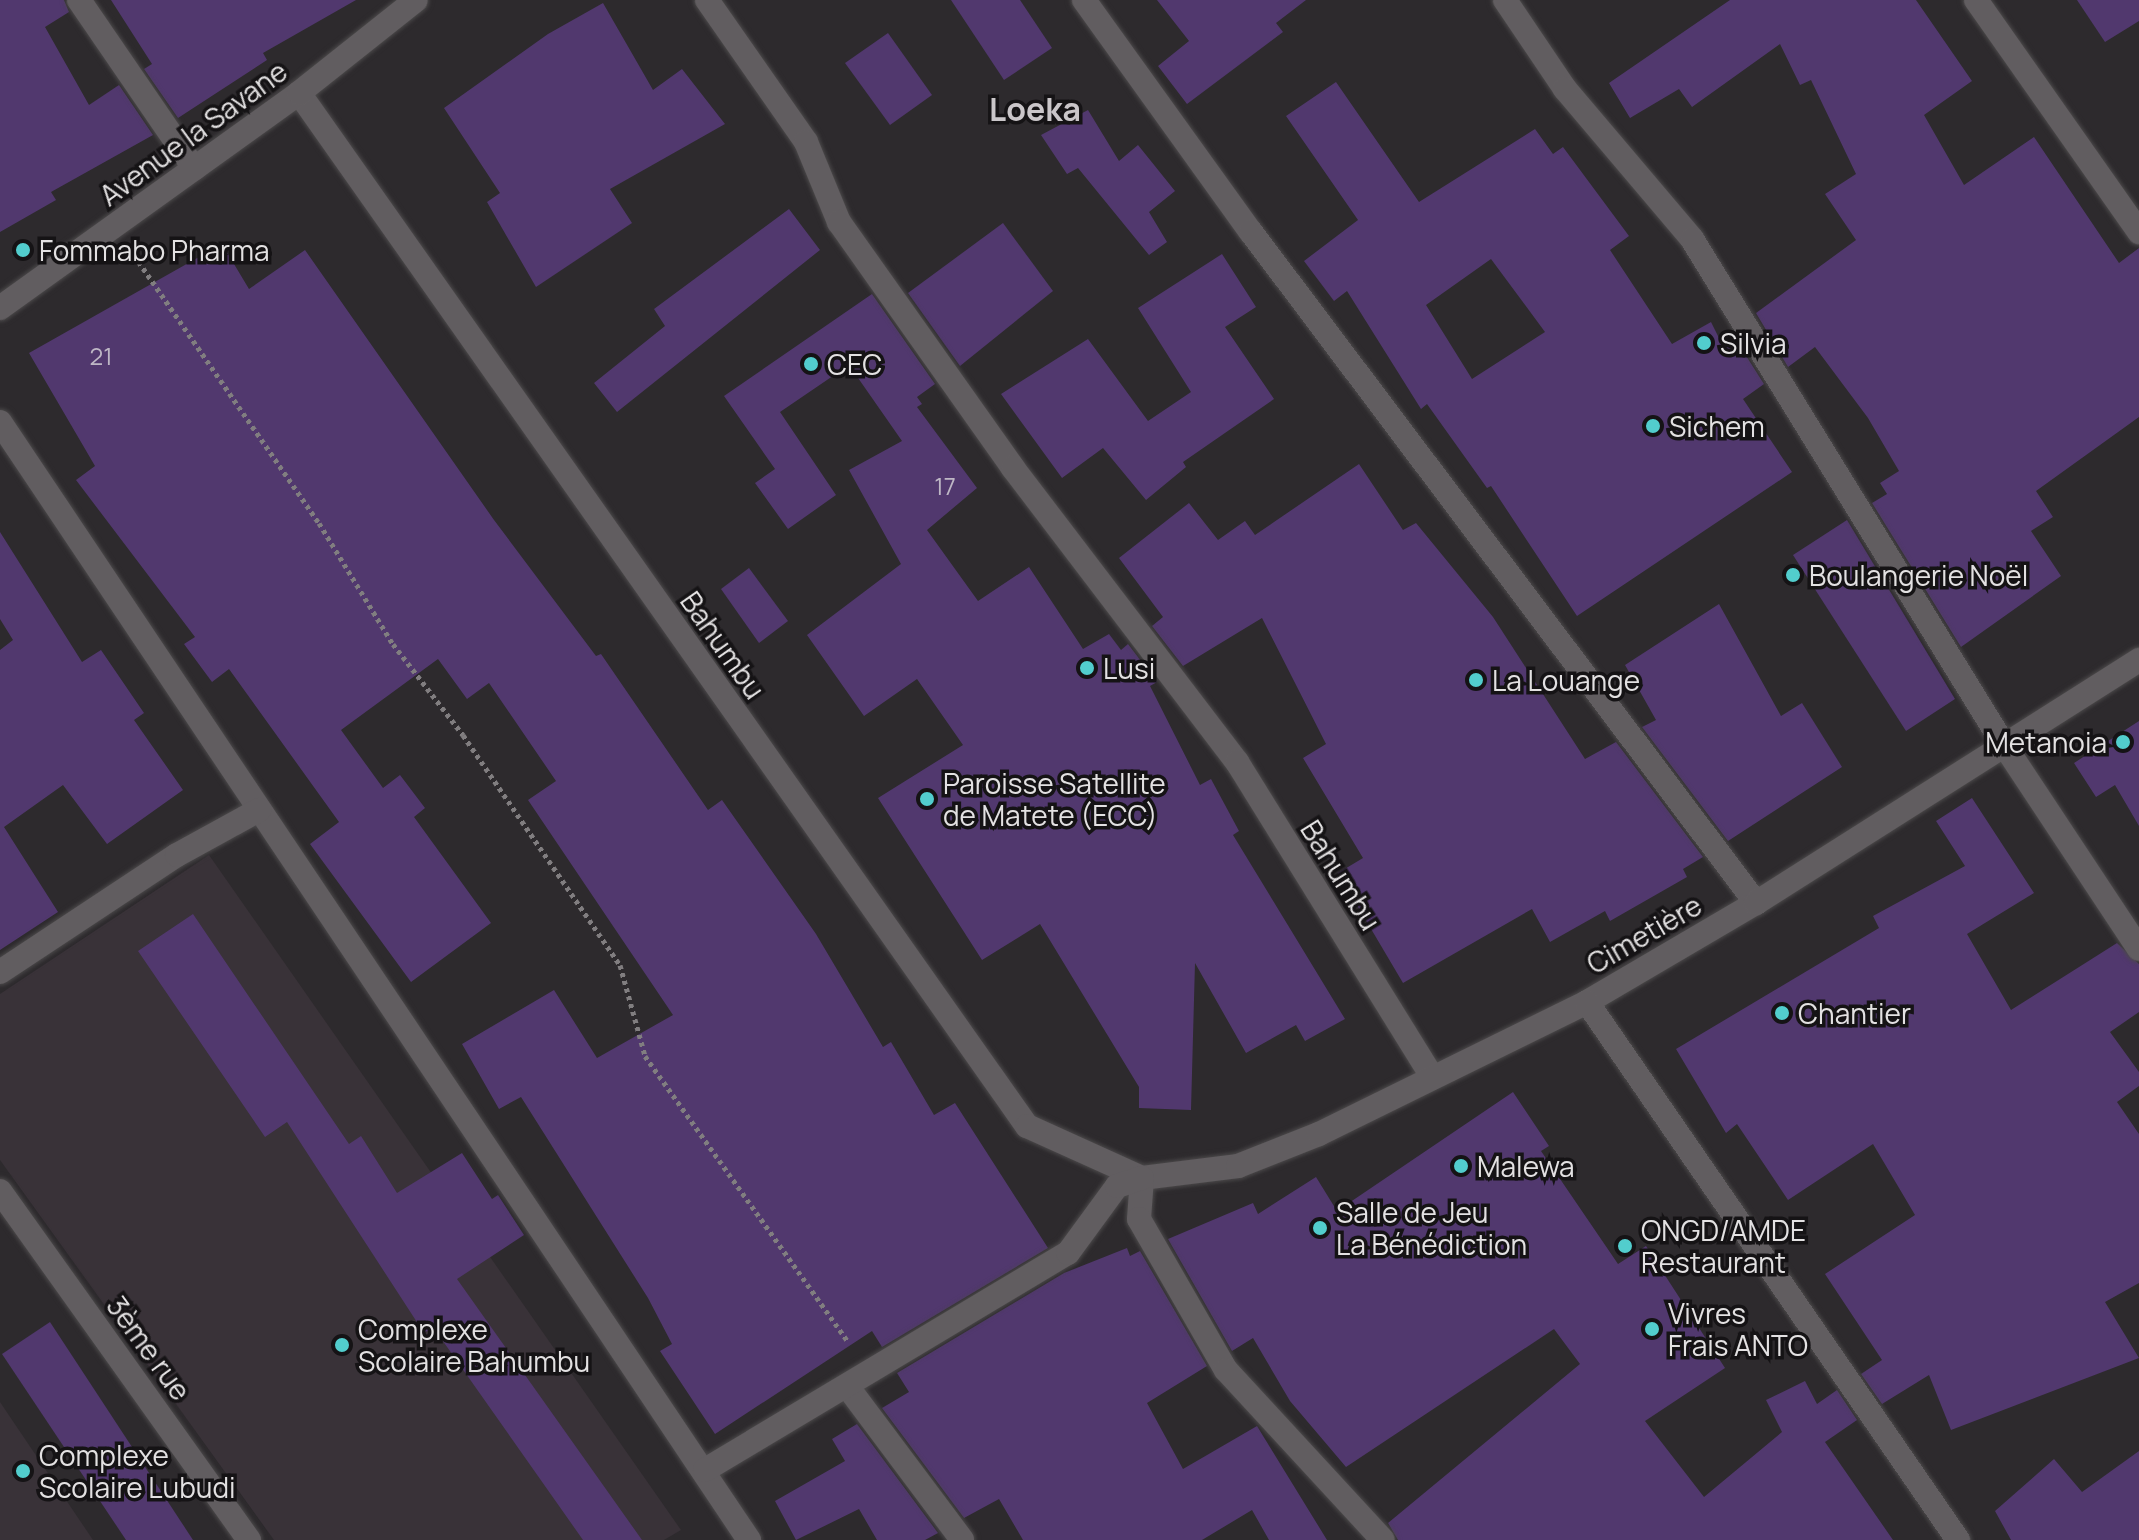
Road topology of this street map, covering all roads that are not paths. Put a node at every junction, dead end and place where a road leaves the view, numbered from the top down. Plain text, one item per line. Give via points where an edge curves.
1 (79, 0) edge
2 (416, 0) edge
3 (707, 0) edge
4 (1084, 0) edge
5 (1505, 0) edge
6 (1976, 0) edge
7 (299, 93) junction
8 (194, 168) junction
9 (2139, 232) edge
10 (0, 308) edge
11 (0, 422) edge
12 (2139, 660) edge
13 (2002, 742) junction
14 (259, 810) junction
15 (1756, 903) junction
16 (2139, 949) edge
17 (0, 972) edge
18 (1587, 1002) junction
19 (1431, 1075) junction
20 (1142, 1178) junction
21 (0, 1191) edge
22 (847, 1386) junction
23 (705, 1470) junction
24 (249, 1540) edge
25 (749, 1540) edge
26 (962, 1540) edge
27 (1383, 1540) edge
28 (1958, 1540) edge

1 - 8 street
2 - 7 street, Avenue la Savane
3 - 19 street, Bahumbu via 806,142 839,222 1013,468 1237,762
4 - 15 street via 1260,245
5 - 13 street via 1565,89 1692,239
6 - 9 street
7 - 8 street, Avenue la Savane
7 - 20 street, Bahumbu via 1027,1126
8 - 10 street, Avenue la Savane
11 - 14 street
12 - 13 street, Cimetière
13 - 15 street, Cimetière
13 - 16 street
14 - 17 street via 177,855
14 - 23 street
15 - 18 street, Cimetière
18 - 19 street, Cimetière
18 - 28 street
19 - 20 street, Cimetière via 1319,1134 1238,1166
20 - 22 street via 1117,1186 1068,1253
20 - 27 street via 1139,1219 1226,1370
21 - 24 street, 3ème rue
22 - 23 street
22 - 26 street
23 - 25 street

